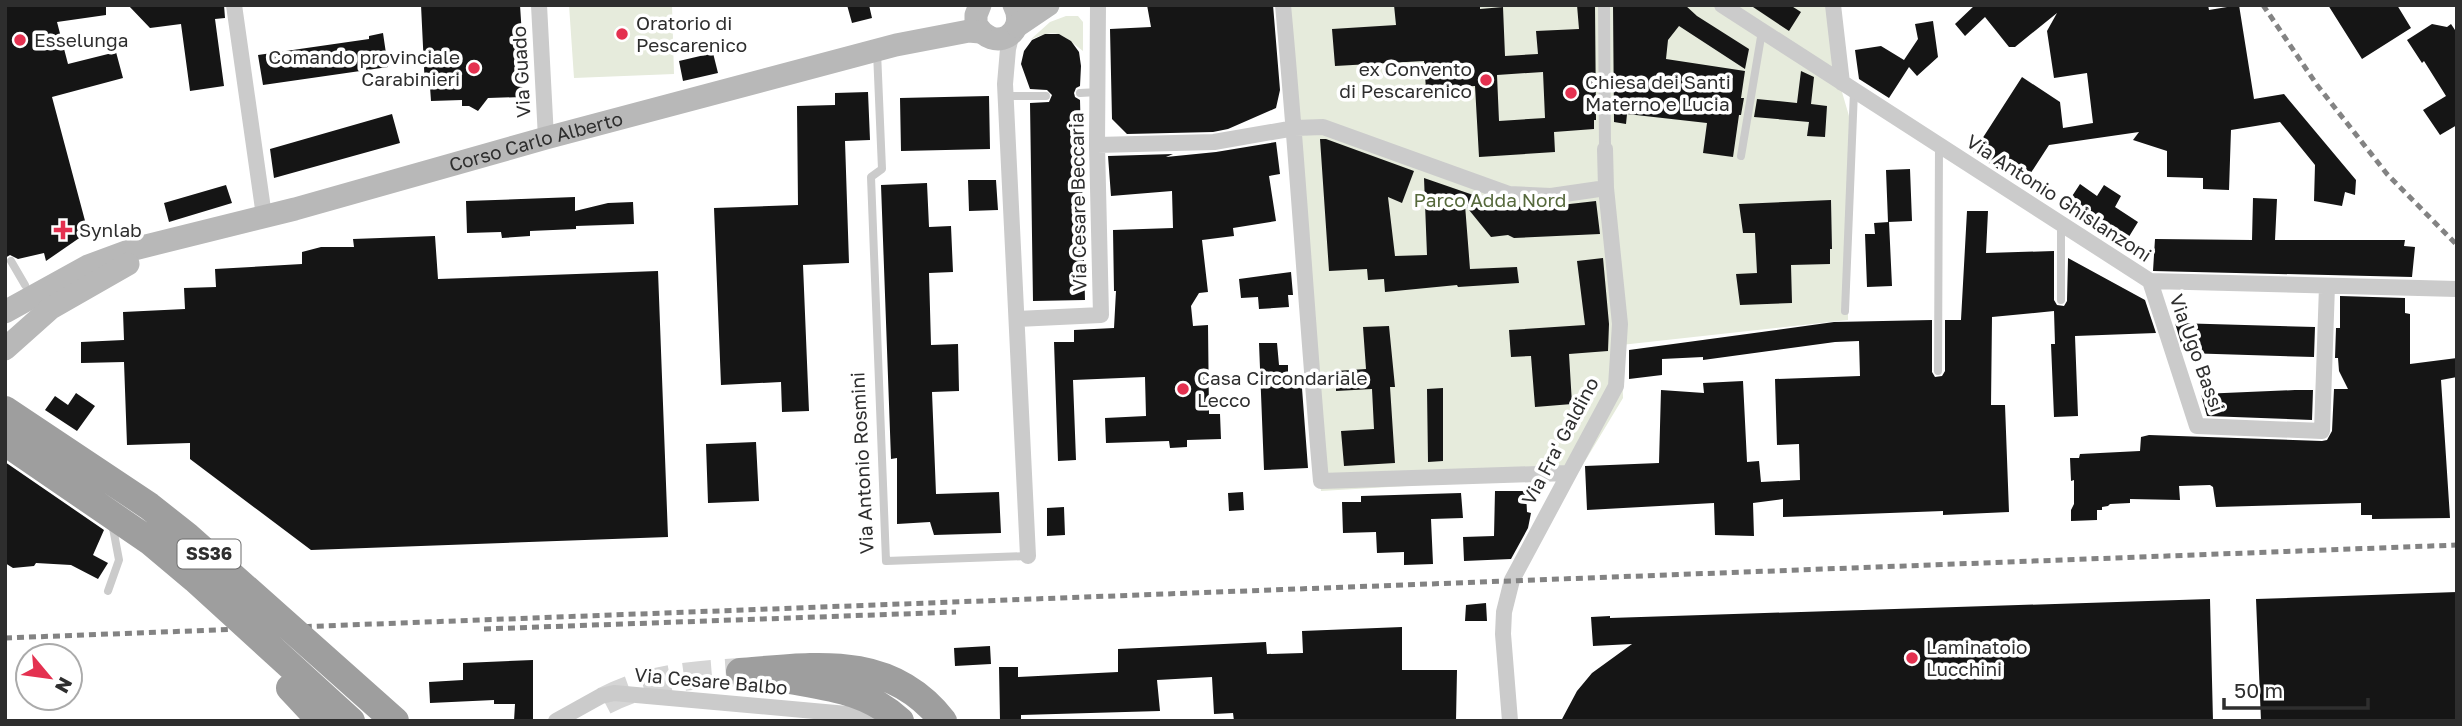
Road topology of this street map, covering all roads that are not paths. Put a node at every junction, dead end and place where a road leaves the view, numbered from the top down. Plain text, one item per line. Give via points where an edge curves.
1 (234, 5) edge
2 (539, 5) edge
3 (1048, 5) edge
4 (1098, 5) edge
5 (1283, 5) edge
6 (1604, 5) edge
7 (1722, 5) edge
8 (1833, 5) edge
9 (979, 6) edge
10 (1014, 21) edge
11 (1762, 31) junction
12 (984, 35) junction
13 (887, 48) junction
14 (1848, 87) junction
15 (1006, 90) junction
16 (1098, 92) junction
17 (1080, 93) dead end
18 (1046, 96) dead end
19 (1295, 128) junction
20 (546, 138) junction
21 (1097, 145) junction
22 (1939, 145) junction
23 (1605, 149) joint
24 (1741, 156) dead end
25 (1606, 188) junction
26 (264, 216) junction
27 (2061, 224) junction
28 (176, 240) junction
29 (11, 261) dead end
30 (2150, 281) junction
31 (25, 285) dead end
32 (2327, 286) junction
33 (2455, 291) edge
34 (2061, 300) dead end
35 (1845, 311) dead end
36 (5, 312) edge
37 (1017, 319) junction
38 (5, 349) edge
39 (1938, 371) dead end
40 (5, 410) edge
41 (5, 442) edge
42 (1568, 473) junction
43 (112, 520) junction
44 (1028, 556) joint
45 (108, 592) dead end
46 (321, 721) edge
47 (351, 721) edge
48 (394, 721) edge
49 (556, 721) edge
50 (867, 721) edge
51 (900, 721) edge
52 (943, 721) edge
53 (1510, 721) edge

1 - 26 street
2 - 20 street, Via Guado
3 - 10 main road
4 - 16 street, Via Cesare Beccaria
5 - 19 street
6 - 23 street, Via Fra' Galdino
7 - 11 street, Via Antonio Ghislanzoni
8 - 14 street
9 - 12 main road via 976,24
9 - 13 main road, Corso Carlo Alberto
10 - 12 main road, Corso Carlo Alberto via 1005,38
10 - 15 street, Via Antonio Rosmini
11 - 14 street, Via Antonio Ghislanzoni
11 - 24 lane
12 - 13 main road, Corso Carlo Alberto via 969,31
12 - 15 street, Via Antonio Rosmini via 995,51
13 - 20 main road, Corso Carlo Alberto
13 - 44 lane, Via Antonio Rosmini via 882,169 871,177 886,561
14 - 22 street, Via Antonio Ghislanzoni
14 - 35 lane
15 - 18 lane
15 - 37 street, Via Antonio Rosmini
16 - 17 lane
16 - 21 street, Via Cesare Beccaria
19 - 21 street via 1214,142
19 - 25 street via 1323,127 1509,194 1551,196
19 - 42 street via 1321,481
20 - 26 main road, Corso Carlo Alberto
21 - 37 street, Via Cesare Beccaria via 1101,315
22 - 27 street, Via Antonio Ghislanzoni
22 - 39 lane
23 - 25 street, Via Fra' Galdino
25 - 42 street, Via Fra' Galdino via 1620,324 1616,386
26 - 28 main road, Corso Carlo Alberto
27 - 30 street, Via Antonio Ghislanzoni
27 - 34 lane
28 - 36 main road, Corso Carlo Alberto via 88,266
28 - 38 main road, Corso Carlo Alberto via 51,308
29 - 31 lane
30 - 32 street, Via Antonio Ghislanzoni
30 - 32 street, Via Ugo Bassi via 2197,426 2322,431
32 - 33 street, Via Antonio Ghislanzoni
37 - 44 street, Via Antonio Rosmini
40 - 48 highway, SS36, bridge via 187,536
41 - 43 highway, SS36, bridge
42 - 53 street, Via Fra' Galdino via 1512,580 1504,612
43 - 45 lane via 118,560
43 - 46 highway, bridge
43 - 47 highway, SS36, bridge via 195,579
49 - 50 street, Via Cesare Balbo via 614,693 847,714
51 - 52 highway via 850,691 740,672 823,666 868,671 917,693

